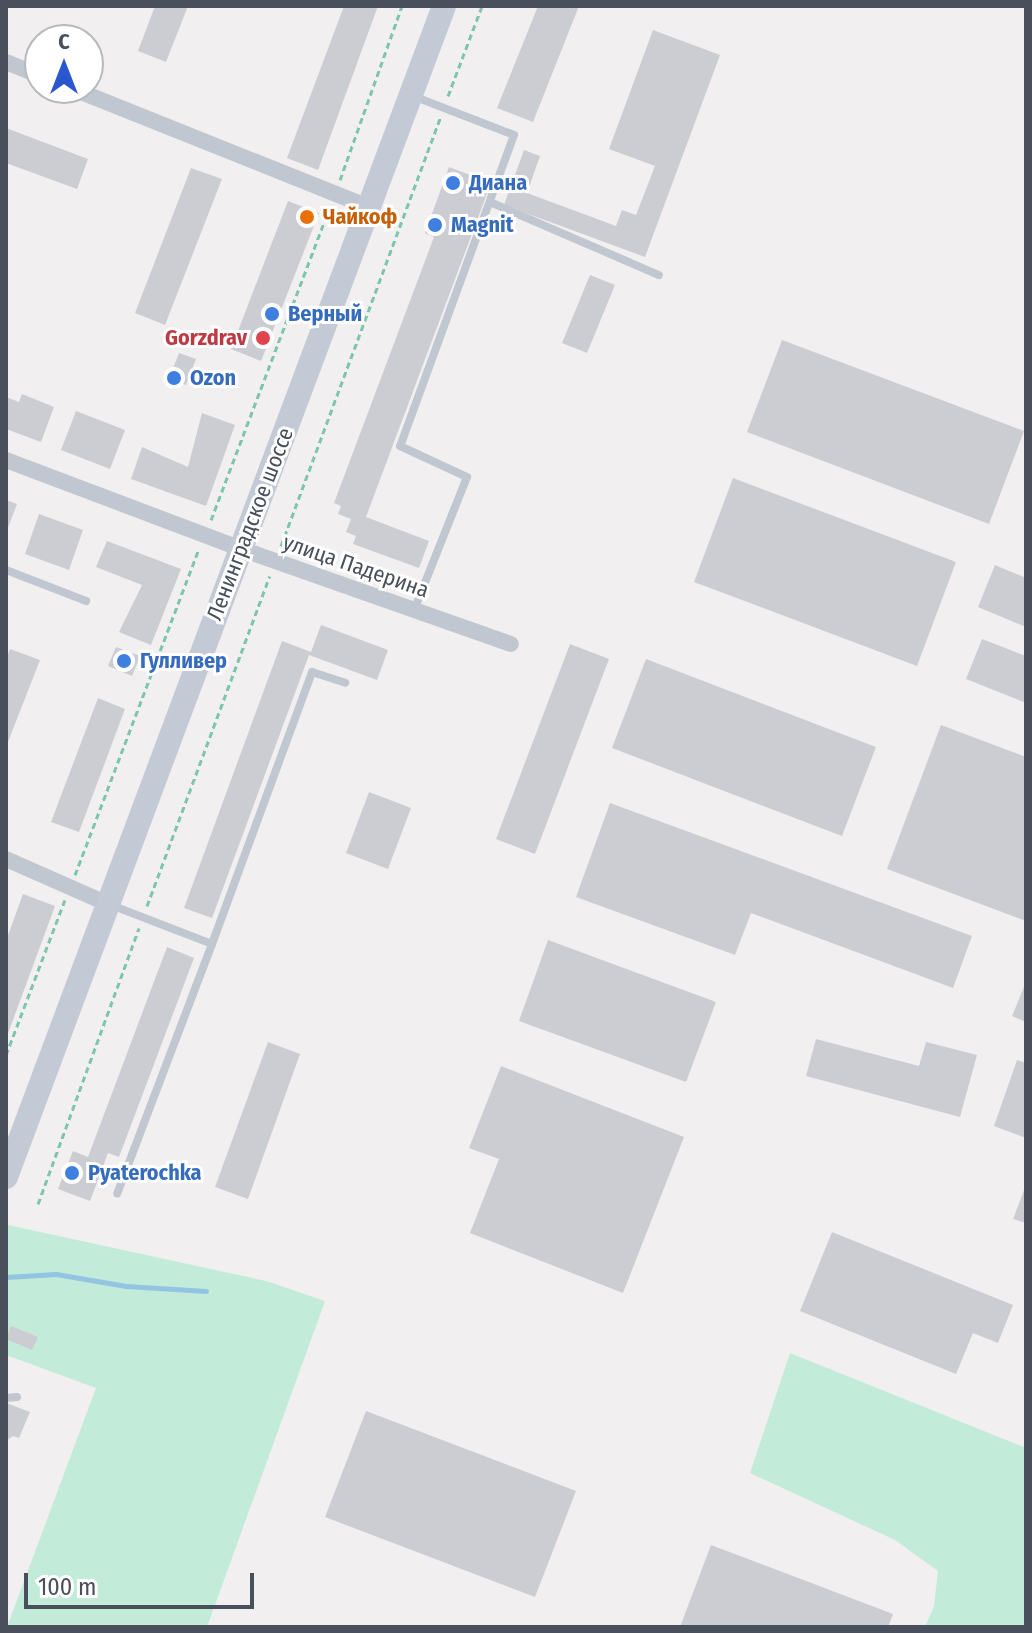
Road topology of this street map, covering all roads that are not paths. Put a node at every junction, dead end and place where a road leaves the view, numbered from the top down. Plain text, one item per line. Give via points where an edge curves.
1 (444, 6) edge
2 (411, 95) junction
3 (104, 101) edge
4 (490, 202) junction
5 (369, 207) junction
6 (659, 275) dead end
7 (6, 460) edge
8 (241, 549) junction
9 (6, 570) edge
10 (86, 601) dead end
11 (414, 610) junction
12 (511, 644) dead end
13 (345, 683) dead end
14 (6, 859) edge
15 (108, 904) junction
16 (212, 944) junction
17 (6, 1177) edge
18 (117, 1194) dead end
19 (17, 1397) dead end
20 (6, 1398) edge

1 - 2 main road, Ленинградское шоссе
2 - 4 lane via 514,135
2 - 5 main road, Ленинградское шоссе
3 - 5 street
4 - 6 lane
4 - 11 lane via 400,446 467,477
5 - 8 main road, Ленинградское шоссе
7 - 8 street, улица Падерина
8 - 11 street, улица Падерина
8 - 15 main road, Ленинградское шоссе
9 - 10 lane
11 - 12 street, улица Падерина
13 - 16 lane via 312,672
14 - 15 street
15 - 16 lane
15 - 17 main road, Ленинградское шоссе
16 - 18 lane
19 - 20 lane

